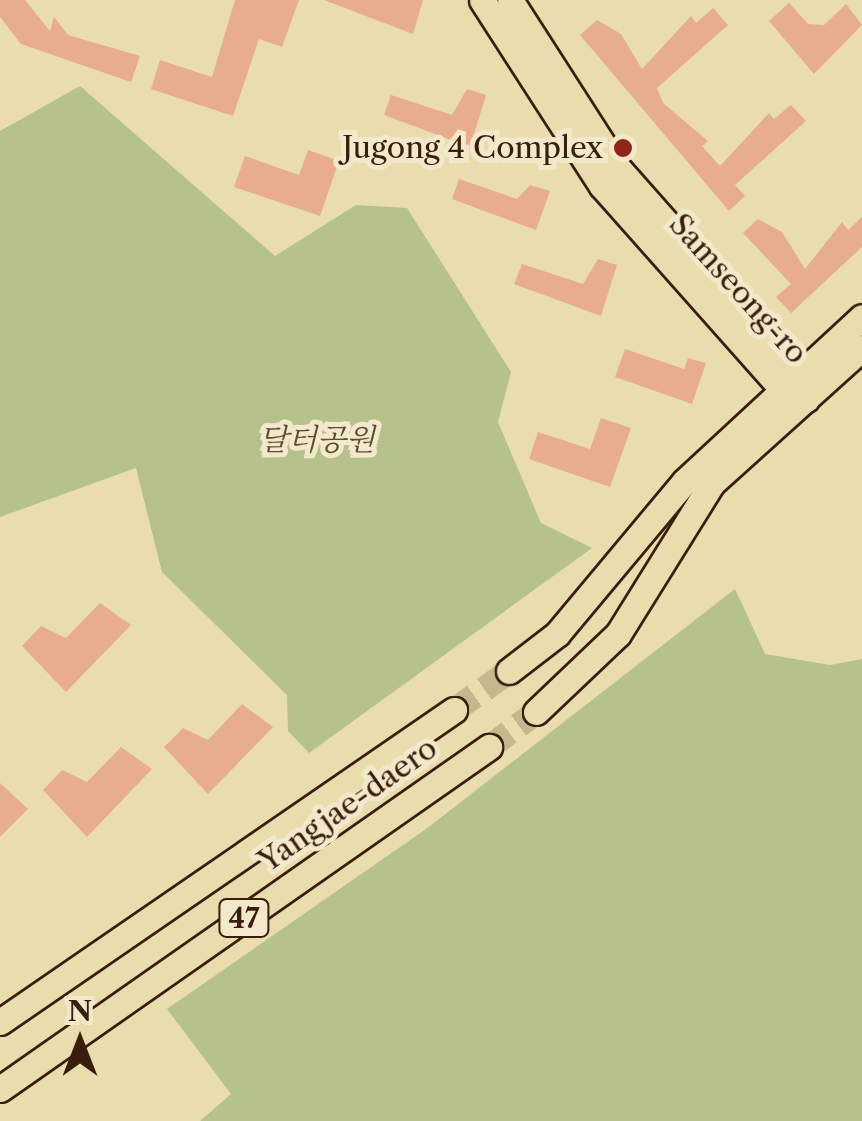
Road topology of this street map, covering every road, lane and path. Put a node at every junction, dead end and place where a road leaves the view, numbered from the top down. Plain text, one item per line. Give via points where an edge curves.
1 (482, 0) edge
2 (510, 0) edge
3 (862, 318) edge
4 (862, 348) edge
5 (796, 388) junction
6 (508, 671) tunnel mouth
7 (454, 710) tunnel mouth
8 (536, 712) tunnel mouth
9 (488, 746) tunnel mouth
10 (0, 1022) edge
11 (0, 1089) edge

1 - 5 main road, Samseong-ro via 602,186
2 - 5 main road, Samseong-ro via 618,168
3 - 5 main road
4 - 5 main road
5 - 6 main road via 684,481 557,634
5 - 8 main road via 712,484 618,634
7 - 10 main road, Yangjae-daero / 47
9 - 11 main road, Yangjae-daero / 47

